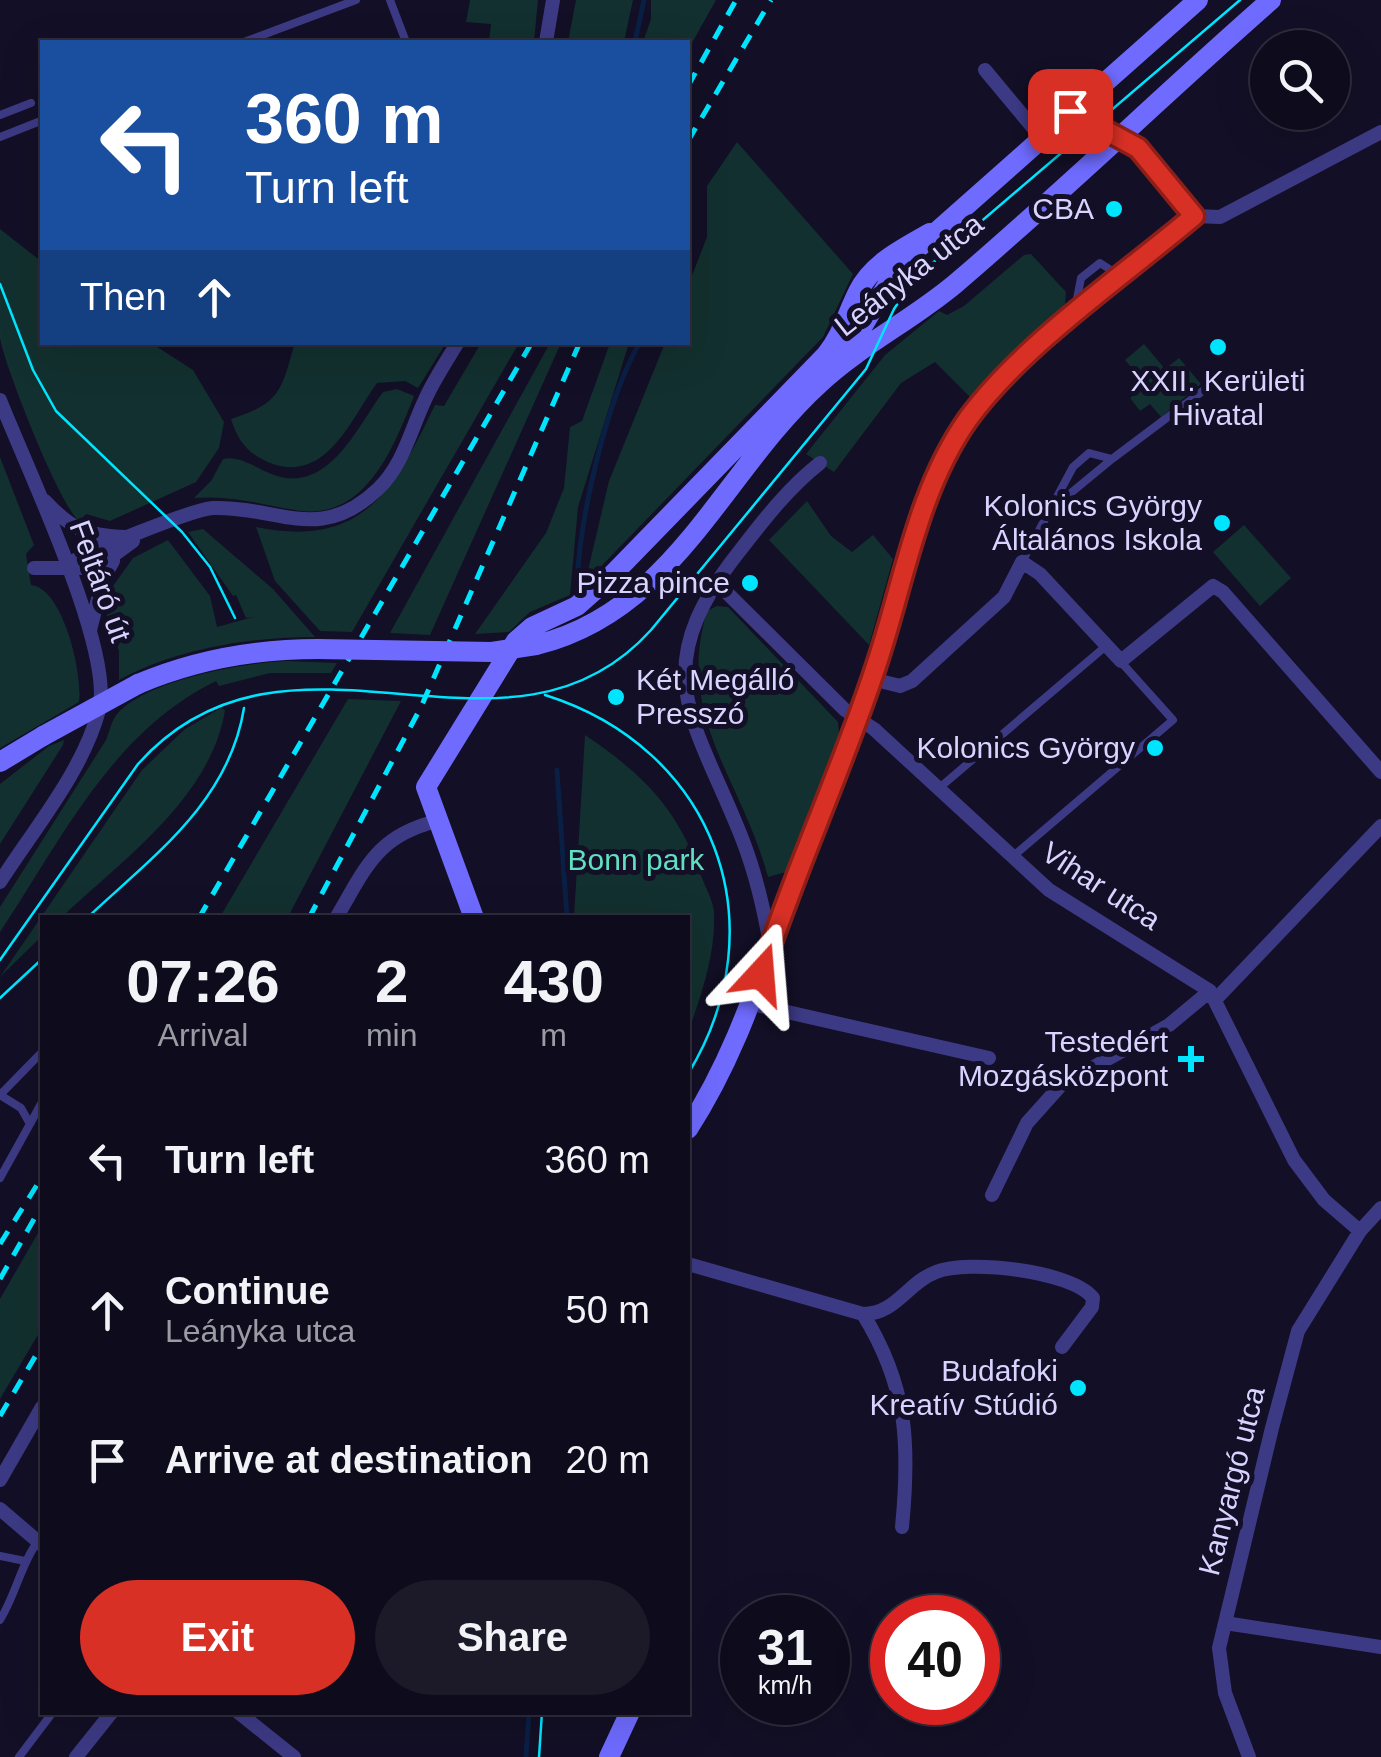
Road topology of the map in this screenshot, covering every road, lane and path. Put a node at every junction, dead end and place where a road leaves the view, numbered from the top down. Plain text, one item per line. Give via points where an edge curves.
1 (356, 0) edge
2 (390, 0) edge
3 (552, 0) edge
4 (1198, 0) edge
5 (1272, 0) edge
6 (249, 40) edge
7 (405, 40) edge
8 (546, 40) edge
9 (985, 70) dead end
10 (31, 103) dead end
11 (1070, 111) junction
12 (0, 115) edge
13 (38, 122) dead end
14 (1381, 132) edge
15 (1040, 136) junction
16 (1118, 136) junction
17 (0, 137) edge
18 (1194, 216) junction
19 (930, 233) junction
20 (456, 345) edge
21 (1224, 375) dead end
22 (827, 376) junction
23 (0, 400) edge
24 (1112, 459) junction
25 (820, 463) dead end
26 (39, 494) junction
27 (1051, 508) junction
28 (137, 537) junction
29 (114, 559) junction
30 (1022, 562) junction
31 (66, 566) junction
32 (34, 568) dead end
33 (716, 582) junction
34 (90, 631) junction
35 (1106, 646) junction
36 (1121, 662) junction
37 (872, 679) junction
38 (858, 719) junction
39 (0, 762) edge
40 (1381, 772) edge
41 (938, 790) junction
42 (437, 821) junction
43 (1381, 826) edge
44 (1010, 858) junction
45 (0, 882) edge
46 (338, 915) edge
47 (473, 915) edge
48 (770, 946) junction
49 (1213, 995) junction
50 (752, 1004) junction
51 (40, 1054) edge
52 (989, 1058) dead end
53 (0, 1095) edge
54 (40, 1106) edge
55 (30, 1124) junction
56 (690, 1126) edge
57 (0, 1178) edge
58 (992, 1195) dead end
59 (1381, 1208) edge
60 (1360, 1231) junction
61 (690, 1265) edge
62 (863, 1314) junction
63 (1062, 1347) dead end
64 (40, 1410) edge
65 (0, 1480) edge
66 (0, 1508) edge
67 (902, 1527) dead end
68 (40, 1543) edge
69 (0, 1556) edge
70 (25, 1561) junction
71 (0, 1620) edge
72 (1225, 1624) junction
73 (1381, 1648) edge
74 (51, 1715) edge
75 (110, 1715) edge
76 (242, 1715) edge
77 (629, 1715) edge
78 (19, 1757) edge
79 (76, 1757) edge
80 (294, 1757) edge
81 (609, 1757) edge
82 (1249, 1757) edge

1 - 6 lane
2 - 7 lane
3 - 8 street
4 - 11 street, Leányka utca
5 - 16 street, Leányka utca
9 - 15 street
10 - 12 lane
11 - 15 street, Leányka utca
11 - 16 street
13 - 17 lane
14 - 18 street via 1220,217
15 - 19 street, Leányka utca
16 - 18 street via 1147,158
16 - 22 street, Leányka utca via 933,302
18 - 37 street via 994,388 946,457 927,496
19 - 22 street, Leányka utca via 890,277 860,337
19 - 42 street via 874,270 839,339 612,574 577,606 516,640 429,777
20 - 28 street via 401,459 362,502 302,522 208,508
21 - 24 lane
22 - 39 street, bridge via 770,436 690,541 635,598 584,631 492,652 239,653 138,684
23 - 26 street, Feltáró út
24 - 27 lane
24 - 27 lane via 1088,452 1072,467
25 - 33 street via 774,506
26 - 28 street via 61,518 93,536
26 - 31 street, Feltáró út
27 - 30 lane
28 - 29 street
28 - 31 street
29 - 31 street via 86,570
29 - 34 street
30 - 35 street
30 - 37 street via 1004,597 912,681 900,686
31 - 32 street
31 - 34 street, Feltáró út
33 - 38 street, Vihar utca
33 - 48 street via 687,642 686,705 743,840
34 - 45 street, Feltáró út via 103,687 95,725
35 - 36 street
35 - 41 lane
36 - 40 street via 1213,586
36 - 44 lane via 1173,720
37 - 38 street
38 - 41 street, Vihar utca
38 - 48 street
41 - 44 street, Vihar utca
42 - 46 street via 385,842
42 - 47 street
43 - 49 street
44 - 49 street, Vihar utca
48 - 50 street
49 - 58 street via 1062,1085 1027,1123
49 - 60 street via 1294,1160 1324,1200
50 - 52 street
50 - 56 street via 731,1057
51 - 53 lane
53 - 55 lane via 22,1108
54 - 55 lane
55 - 57 lane
59 - 60 street, Kanyargó utca
60 - 72 street, Kanyargó utca via 1298,1331
61 - 62 street
62 - 63 street via 888,1309 939,1270 1007,1268 1084,1286 1093,1298
62 - 67 street via 885,1353 906,1422
64 - 65 street
66 - 68 street
68 - 70 lane
69 - 70 lane
70 - 71 lane via 21,1585
72 - 73 street
72 - 82 street, Kanyargó utca via 1221,1671
74 - 78 lane
75 - 79 street
76 - 80 street
77 - 81 street

